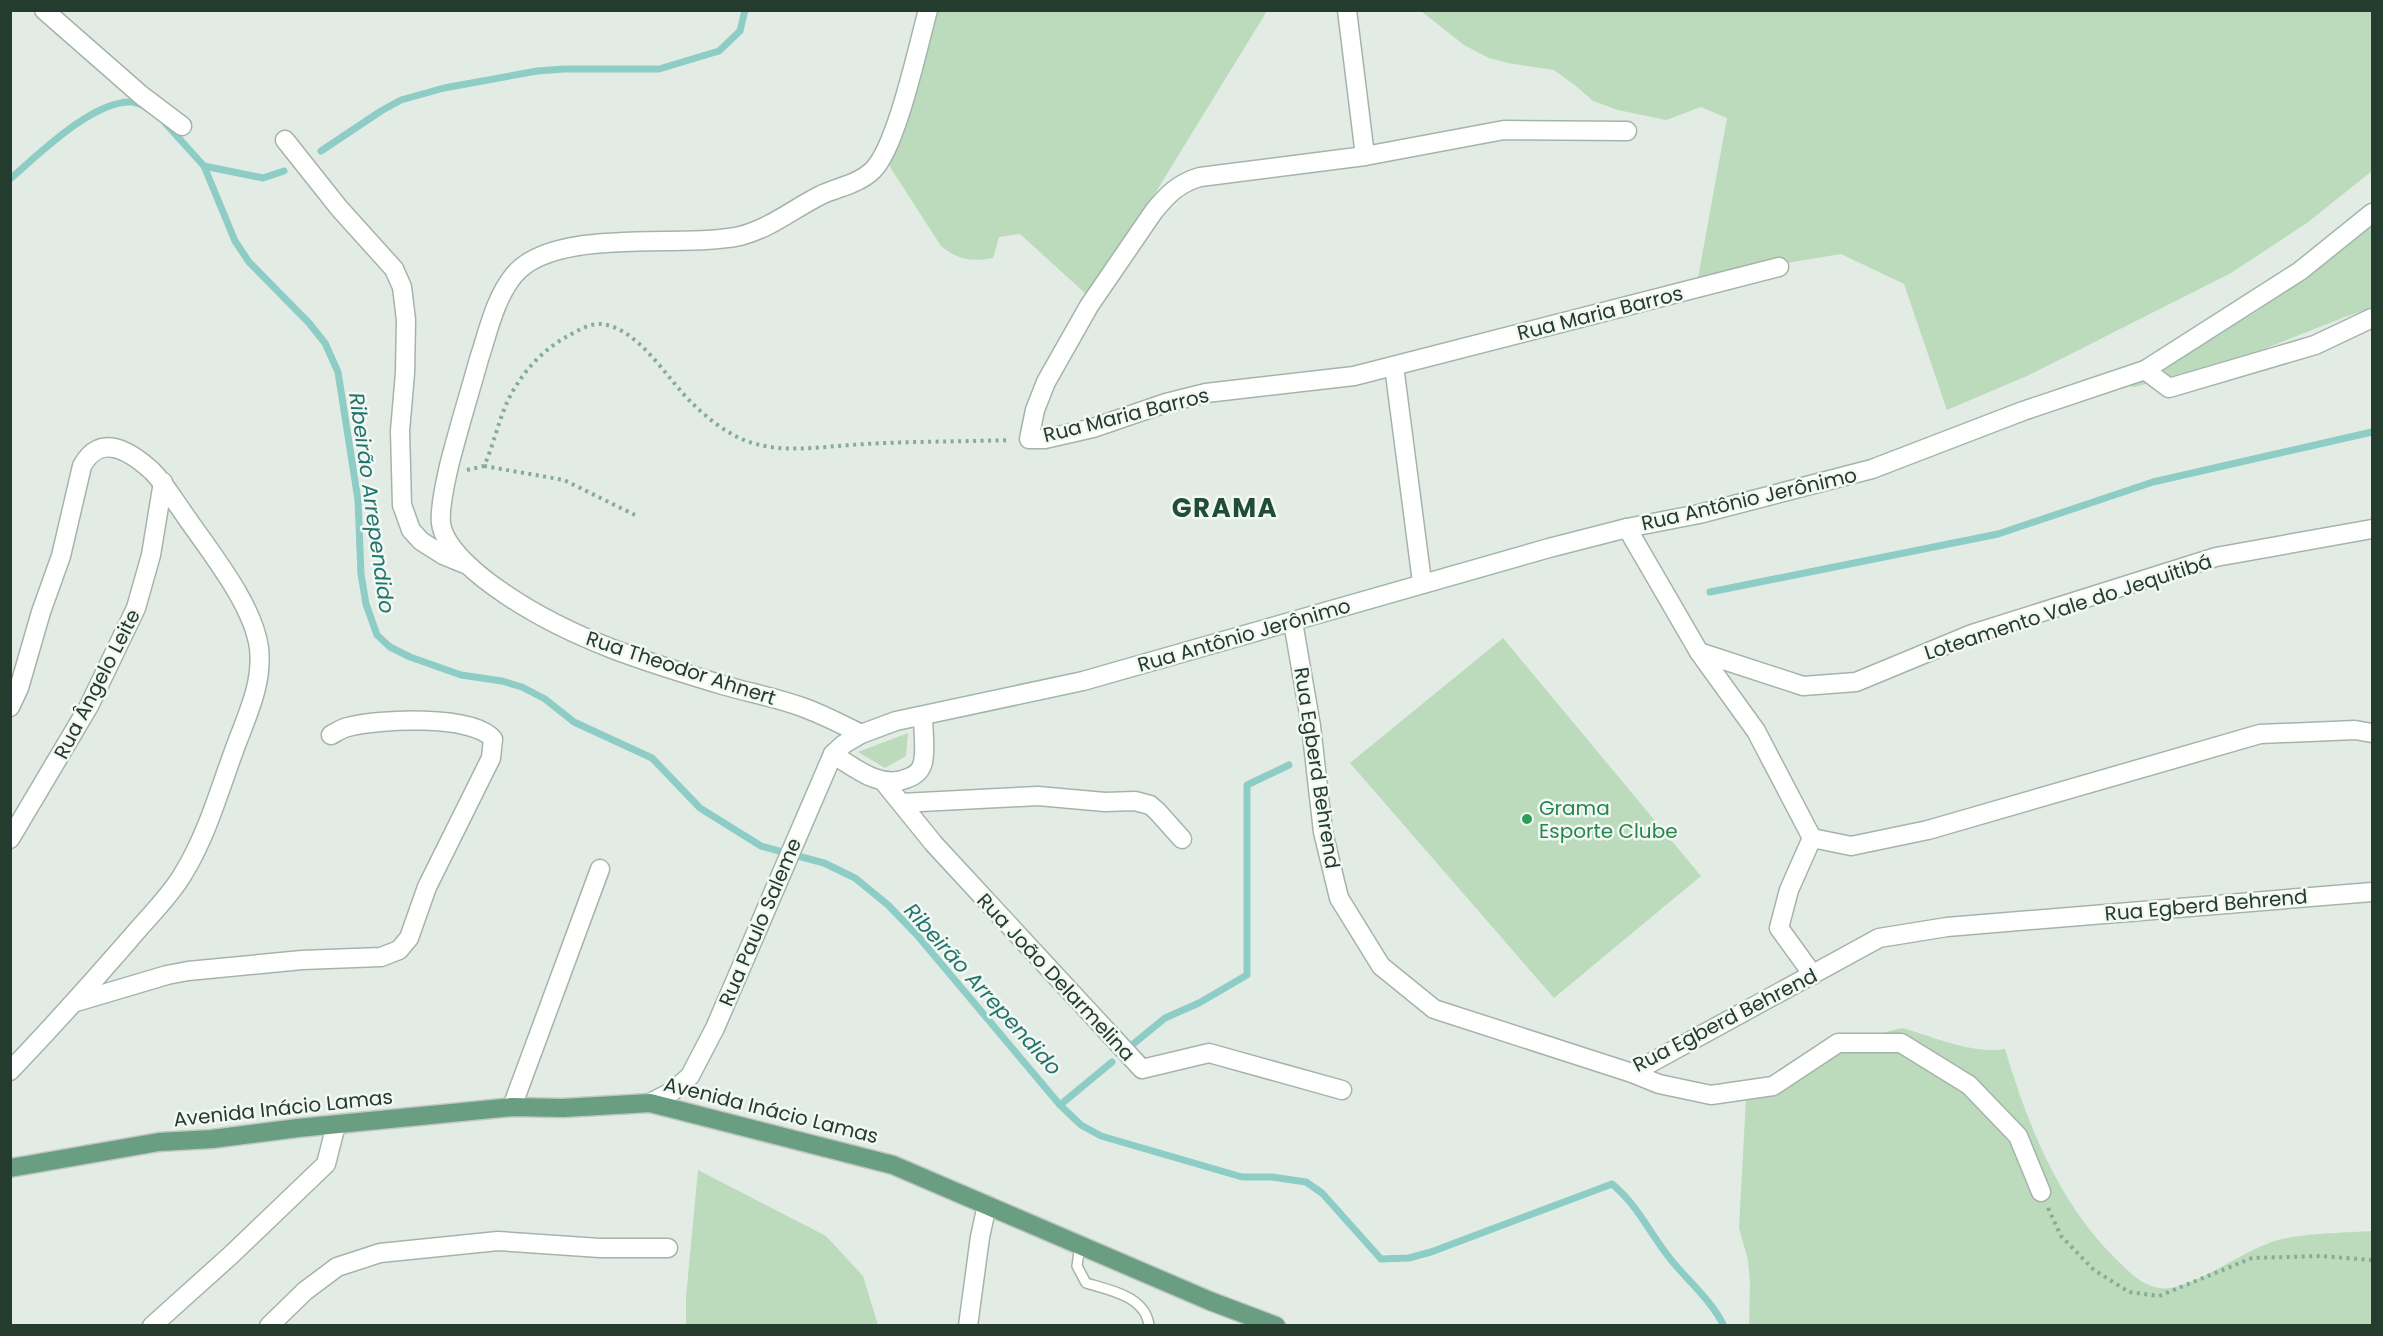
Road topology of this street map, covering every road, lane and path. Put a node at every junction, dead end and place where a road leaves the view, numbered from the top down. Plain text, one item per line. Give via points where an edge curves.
1 (44, 10) edge
2 (928, 10) edge
3 (1347, 10) edge
4 (182, 126) dead end
5 (1627, 131) dead end
6 (285, 140) dead end
7 (1365, 156) junction
8 (2373, 213) edge
9 (1779, 267) dead end
10 (2373, 318) edge
11 (1394, 366) junction
12 (2145, 370) junction
13 (1029, 439) junction
14 (483, 466) junction
15 (448, 469) junction
16 (163, 482) junction
17 (635, 515) dead end
18 (1627, 528) junction
19 (2373, 530) edge
20 (470, 566) junction
21 (1422, 582) junction
22 (1293, 622) junction
23 (1700, 652) junction
24 (15, 687) edge
25 (10, 707) edge
26 (923, 716) junction
27 (2373, 733) edge
28 (861, 734) junction
29 (331, 735) dead end
30 (833, 754) junction
31 (883, 781) junction
32 (901, 803) junction
33 (1812, 838) junction
34 (10, 839) edge
35 (1182, 839) dead end
36 (600, 869) dead end
37 (2373, 892) edge
38 (1813, 975) junction
39 (76, 1002) junction
40 (10, 1071) edge
41 (1632, 1073) junction
42 (1342, 1090) dead end
43 (650, 1103) junction
44 (512, 1107) junction
45 (336, 1125) junction
46 (10, 1168) edge
47 (2041, 1192) joint
48 (987, 1205) junction
49 (1080, 1245) junction
50 (668, 1248) dead end
51 (2373, 1260) edge
52 (152, 1326) edge
53 (269, 1326) edge
54 (968, 1326) edge
55 (1149, 1326) edge
56 (1276, 1326) edge

1 - 4 street
2 - 15 street, Rua Theodor Ahnert via 893,131 877,165 868,174 821,194 768,226 738,236 587,246 552,253 526,264 510,279 496,311
3 - 7 street
5 - 7 street, Rua Maria Barros via 1504,130
6 - 20 street via 394,269 402,287 406,320 400,431 402,505 411,530 421,541
7 - 13 street, Rua Maria Barros via 1200,177 1175,188 1136,236 1089,306 1046,382
8 - 12 street, Rua Antônio Jerônimo via 2300,271
9 - 11 street, Rua Maria Barros
10 - 12 street via 2315,345 2169,388
11 - 13 street, Rua Maria Barros via 1354,376 1206,393 1093,428
11 - 21 street
12 - 18 street, Rua Antônio Jerônimo via 2023,411 1872,470
13 - 14 path via 812,450 750,442 691,403 631,337 600,324 560,340 529,369 515,387
14 - 15 path via 473,470
14 - 17 path via 564,480
15 - 20 street, Rua Theodor Ahnert via 440,522 445,537
16 - 24 street via 146,465 120,449 94,450 88,455 82,466 62,556
16 - 34 street, Rua Ângelo Leite via 151,555 136,608 89,706
16 - 39 street via 251,619 259,646 259,676 217,800 184,873
18 - 21 street, Rua Antônio Jerônimo
18 - 23 street, Rua Antônio Jerônimo
19 - 23 street, Loteamento Vale do Jequitibá via 2216,557 1972,634 1856,682 1803,686
20 - 28 street, Rua Theodor Ahnert via 540,617 596,644 800,706
21 - 22 street, Rua Antônio Jerônimo
22 - 26 street, Rua Antônio Jerônimo via 1083,681
22 - 41 street, Rua Egberd Behrend via 1311,726 1323,832 1339,898 1381,966 1434,1009
23 - 33 street, Rua Antônio Jerônimo via 1756,731
24 - 25 street
26 - 28 street, Rua Antônio Jerônimo
26 - 31 street via 924,755 919,772 899,782
27 - 33 street via 2355,730 2260,734 1928,830 1851,846
28 - 30 street
29 - 39 street via 363,724 421,720 484,730 493,739 490,758 427,887 406,944 381,957 302,960 177,973
30 - 31 street
30 - 43 street, Rua Paulo Saleme via 715,1028 690,1076
31 - 32 street, Rua João Delarmelina
32 - 35 street via 1038,796 1142,802 1157,811
32 - 42 street, Rua João Delarmelina via 941,852 1142,1069 1209,1053
33 - 38 street via 1789,890 1779,928
36 - 44 street
37 - 38 street, Rua Egberd Behrend via 1947,927 1879,938
38 - 41 street, Rua Egberd Behrend
39 - 40 street
41 - 47 street via 1659,1084 1711,1095 1773,1086 1838,1043 1901,1043 1969,1085 2018,1136
43 - 44 main road, Avenida Inácio Lamas
43 - 48 main road, Avenida Inácio Lamas via 893,1165
44 - 45 main road, Avenida Inácio Lamas
45 - 46 main road, Avenida Inácio Lamas via 159,1143
45 - 52 street via 326,1164
47 - 51 path via 2061,1236 2094,1270 2129,1292 2159,1296 2252,1258 2321,1256
48 - 49 main road, Avenida Inácio Lamas
48 - 54 street
49 - 55 lane via 1077,1266 1086,1283 1135,1300
49 - 56 main road, Avenida Inácio Lamas
50 - 53 street via 600,1248 498,1240 380,1253 337,1266

